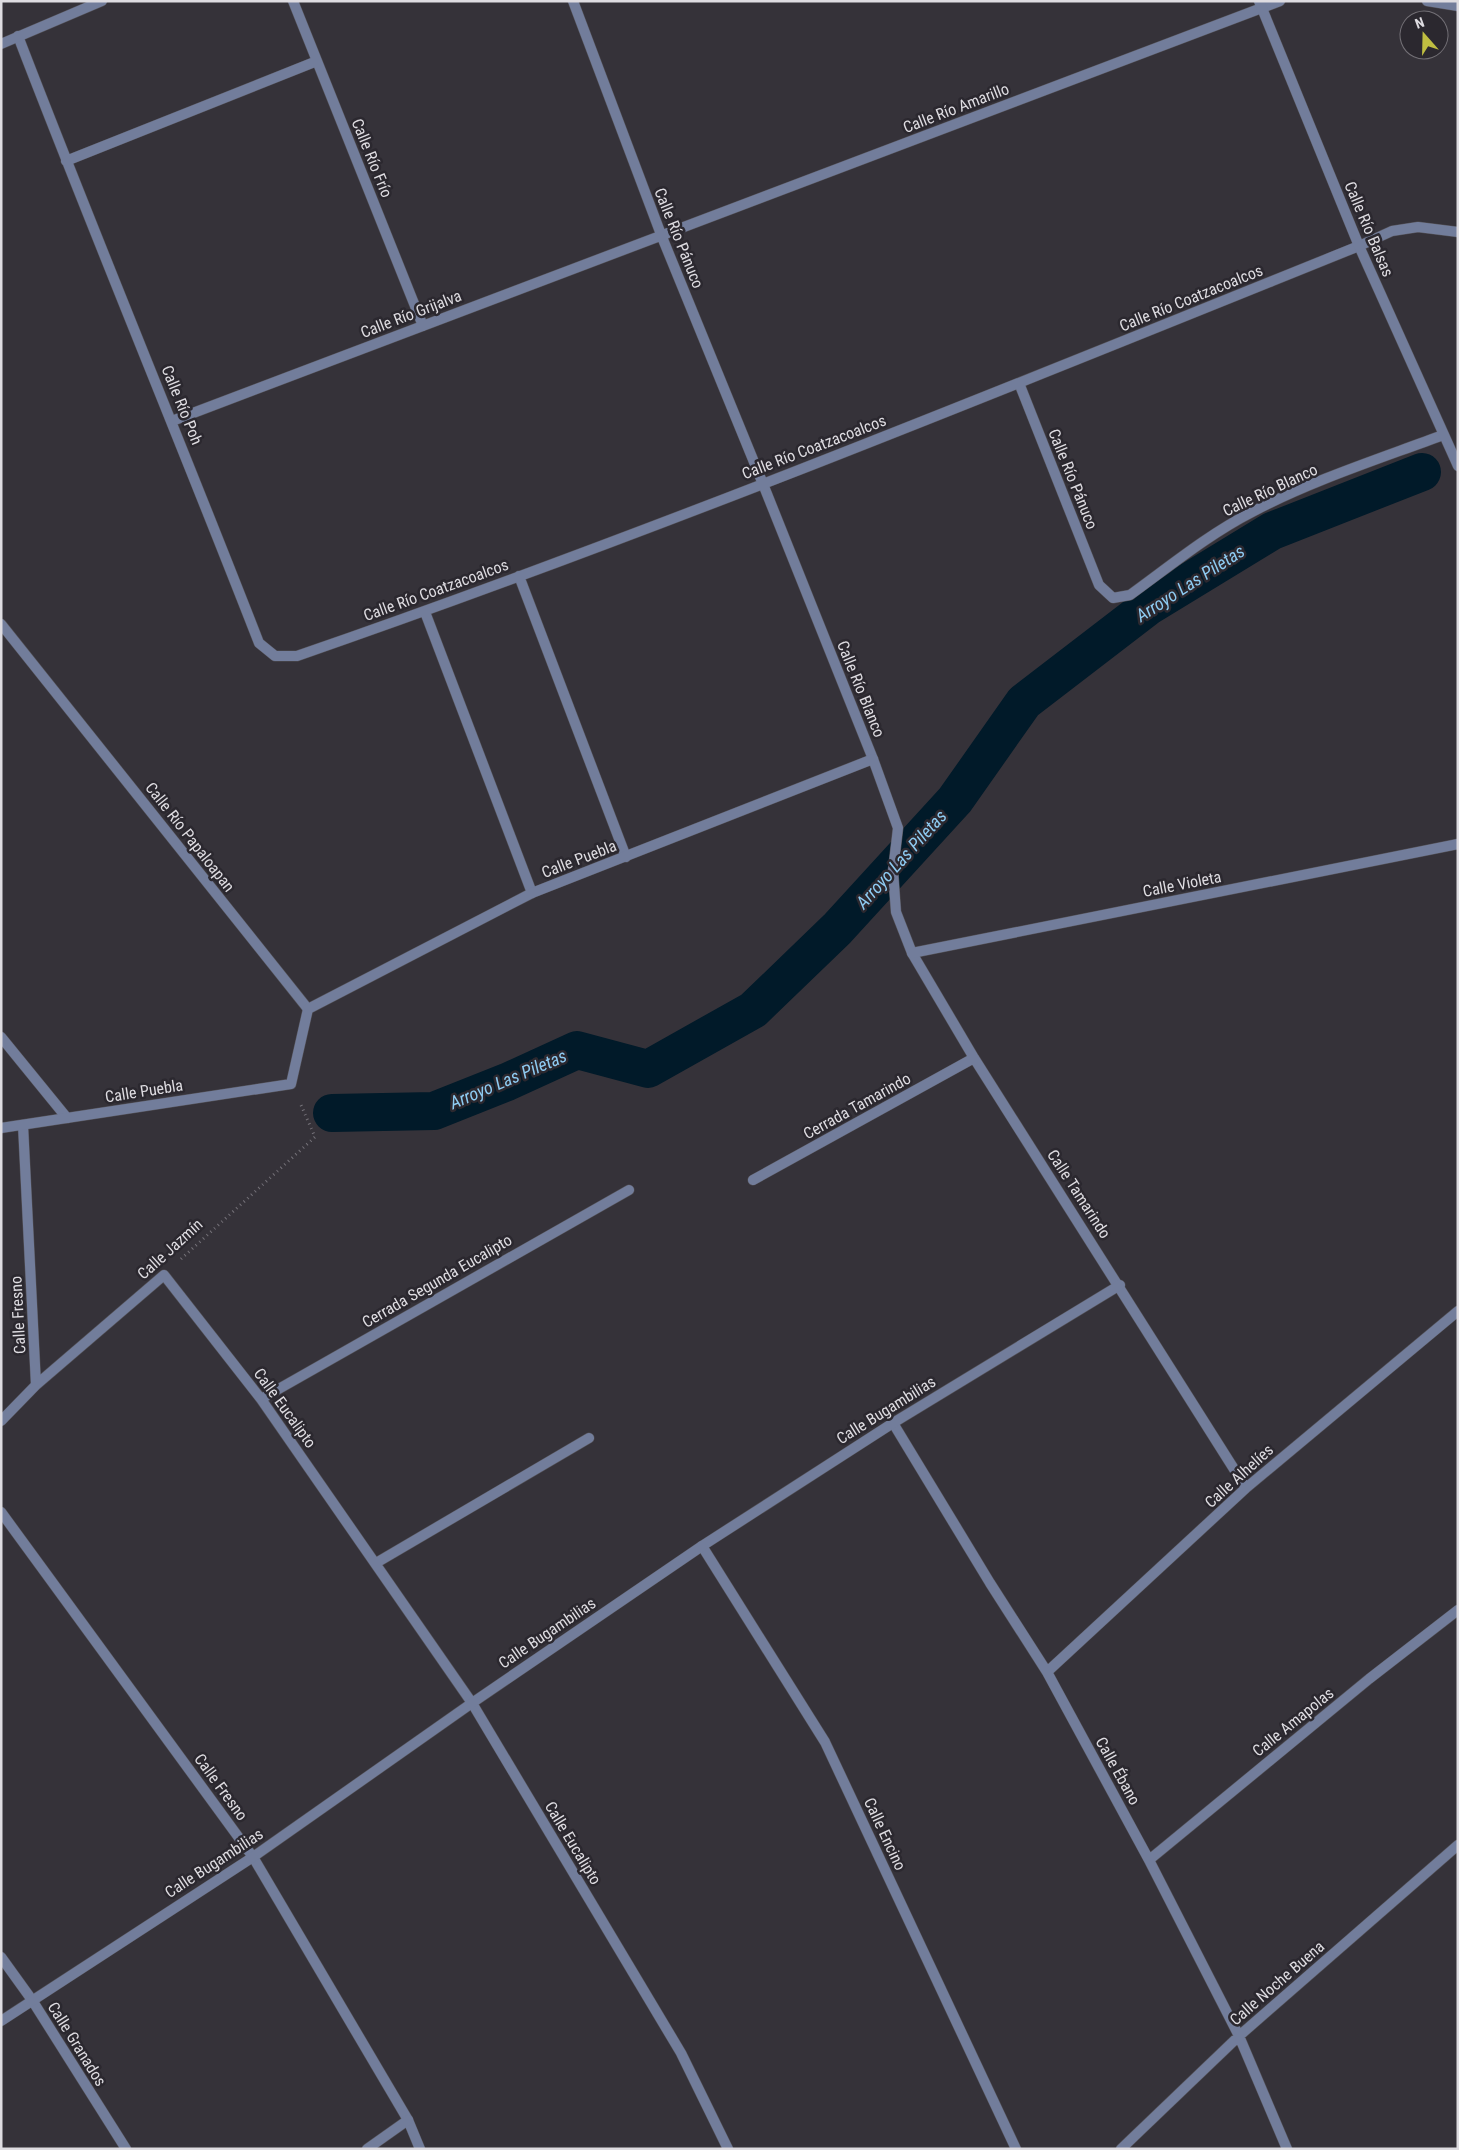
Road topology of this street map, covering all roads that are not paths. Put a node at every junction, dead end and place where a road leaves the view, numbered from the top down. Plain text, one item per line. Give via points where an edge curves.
1 (102, 1) edge
2 (293, 1) edge
3 (573, 1) edge
4 (1280, 1) edge
5 (1427, 1) edge
6 (1260, 5) edge
7 (1458, 6) edge
8 (18, 36) junction
9 (1, 44) edge
10 (317, 61) junction
11 (66, 161) junction
12 (1458, 232) edge
13 (662, 236) junction
14 (1359, 246) junction
15 (423, 326) junction
16 (1019, 383) junction
17 (172, 420) junction
18 (1443, 435) junction
19 (1458, 466) edge
20 (763, 484) junction
21 (519, 576) junction
22 (1099, 585) joint
23 (425, 612) junction
24 (1, 624) edge
25 (274, 656) joint
26 (872, 759) junction
27 (1458, 844) edge
28 (626, 858) junction
29 (532, 894) junction
30 (896, 912) joint
31 (912, 953) junction
32 (308, 1009) junction
33 (1, 1037) edge
34 (974, 1058) junction
35 (67, 1118) junction
36 (23, 1125) junction
37 (1, 1128) edge
38 (753, 1180) dead end
39 (628, 1190) dead end
40 (164, 1274) joint
41 (1120, 1286) junction
42 (1458, 1311) edge
43 (36, 1384) junction
44 (261, 1399) junction
45 (1, 1421) edge
46 (893, 1423) junction
47 (588, 1438) dead end
48 (1246, 1488) junction
49 (1, 1512) edge
50 (702, 1546) junction
51 (376, 1563) junction
52 (1458, 1610) edge
53 (1046, 1672) junction
54 (472, 1702) junction
55 (1458, 1845) edge
56 (253, 1857) junction
57 (1149, 1860) junction
58 (1, 1956) edge
59 (32, 2000) junction
60 (1, 2021) edge
61 (1239, 2036) junction
62 (408, 2120) junction
63 (126, 2149) edge
64 (367, 2149) edge
65 (420, 2149) edge
66 (728, 2149) edge
67 (1016, 2149) edge
68 (1121, 2149) edge
69 (1286, 2149) edge

1 - 8 street
2 - 10 street, Calle Río Frío
3 - 13 street, Calle Río Pánuco
4 - 6 street, Calle Río Amarillo
5 - 7 street
6 - 13 street, Calle Río Amarillo
6 - 14 street, Calle Río Balsas
8 - 9 street
8 - 11 street, Calle Río Poh
10 - 11 street
10 - 15 street, Calle Río Frío
11 - 17 street, Calle Río Poh
12 - 14 street, Calle Río Coatzacoalcos via 1418,227 1392,231
13 - 15 street, Calle Río Grijalva
13 - 20 street, Calle Río Pánuco
14 - 16 street, Calle Río Coatzacoalcos
14 - 18 street, Calle Río Balsas
15 - 17 street, Calle Río Grijalva
16 - 20 street, Calle Río Coatzacoalcos
16 - 22 street, Calle Río Pánuco
17 - 25 street, Calle Río Poh via 259,643
18 - 19 street, Calle Río Balsas
18 - 22 street, Calle Río Blanco via 1252,512 1214,534 1130,595 1113,598
20 - 21 street, Calle Río Coatzacoalcos
20 - 26 street, Calle Río Blanco
21 - 23 street, Calle Río Coatzacoalcos
21 - 28 street
23 - 25 street, Calle Río Coatzacoalcos via 297,656
23 - 29 street
24 - 32 street, Calle Río Papaloapan
26 - 28 street, Calle Puebla
26 - 30 street, Calle Río Blanco via 898,828 893,871
27 - 31 street, Calle Violeta
28 - 29 street, Calle Puebla
29 - 32 street, Calle Puebla
30 - 31 street, Calle Tamarindo
31 - 34 street, Calle Tamarindo
32 - 35 street, Calle Puebla via 291,1084
33 - 35 street
34 - 38 street, Cerrada Tamarindo
34 - 41 street, Calle Tamarindo
35 - 36 street, Calle Puebla
36 - 37 street, Calle Puebla
36 - 43 street, Calle Fresno
39 - 44 street, Cerrada Segunda Eucalipto
40 - 43 street, Calle Jazmín
40 - 44 street, Calle Eucalipto
41 - 46 street, Calle Bugambilias
41 - 48 street, Calle Tamarindo
42 - 48 street, Calle Alhelíes
43 - 45 street, Calle Jazmín
44 - 51 street, Calle Eucalipto
46 - 50 street, Calle Bugambilias
46 - 53 street, Calle Ébano
47 - 51 street
48 - 53 street, Calle Alhelíes
49 - 56 street, Calle Fresno
50 - 54 street, Calle Bugambilias
50 - 67 street, Calle Encino via 825,1742
51 - 54 street, Calle Eucalipto
52 - 57 street, Calle Amapolas via 1361,1685
53 - 57 street, Calle Ébano
54 - 56 street, Calle Bugambilias
54 - 66 street, Calle Eucalipto via 681,2053
55 - 61 street, Calle Noche Buena
56 - 59 street, Calle Bugambilias
56 - 62 street, Calle Fresno
57 - 61 street, Calle Ébano
58 - 59 street, Calle Granados
59 - 60 street, Calle Bugambilias
59 - 63 street, Calle Granados
61 - 68 street, Calle Noche Buena
61 - 69 street, Calle Ébano
62 - 64 street
62 - 65 street, Calle Fresno

